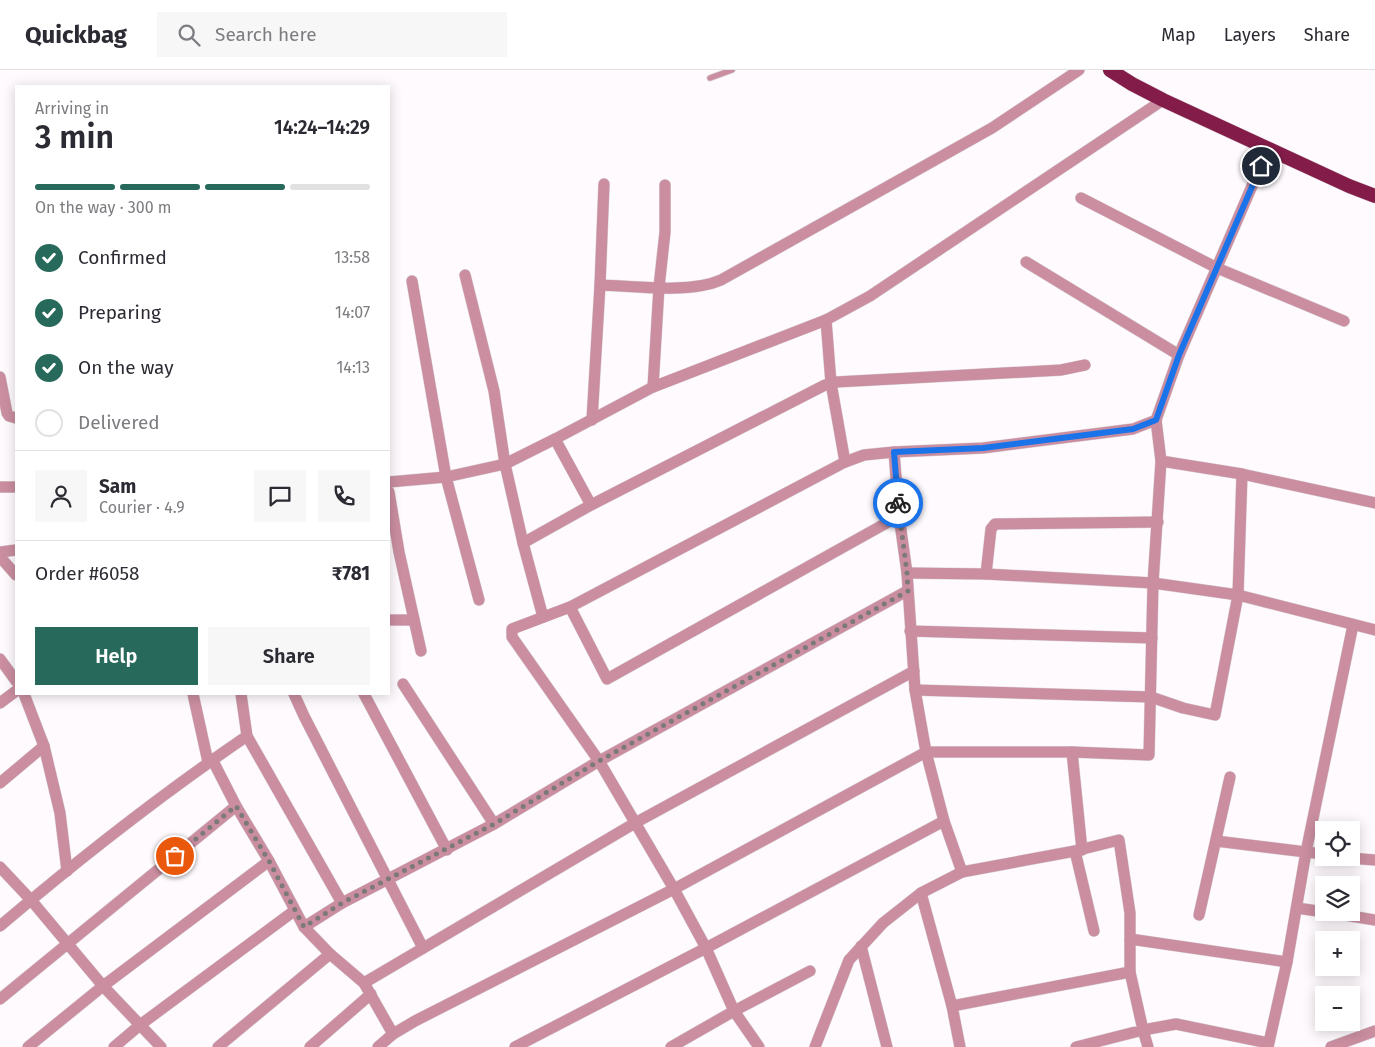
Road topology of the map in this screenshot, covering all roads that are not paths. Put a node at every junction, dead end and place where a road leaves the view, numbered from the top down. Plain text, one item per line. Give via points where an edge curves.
1 (732, 70) edge
2 (1079, 70) edge
3 (1110, 70) edge
4 (710, 78) dead end
5 (1163, 100) junction
6 (1268, 149) junction
7 (604, 184) dead end
8 (665, 185) dead end
9 (1375, 196) edge
10 (1081, 198) dead end
11 (1026, 262) dead end
12 (1217, 268) junction
13 (465, 275) dead end
14 (412, 282) dead end
15 (600, 285) junction
16 (659, 287) junction
17 (826, 320) junction
18 (1344, 321) dead end
19 (1179, 355) junction
20 (1085, 365) dead end
21 (0, 377) edge
22 (831, 383) junction
23 (653, 387) junction
24 (15, 418) edge
25 (592, 420) junction
26 (1156, 420) junction
27 (555, 439) junction
28 (894, 452) junction
29 (1161, 461) junction
30 (845, 462) junction
31 (505, 464) junction
32 (1242, 474) junction
33 (446, 477) junction
34 (390, 482) edge
35 (0, 487) edge
36 (15, 487) edge
37 (1375, 502) edge
38 (390, 504) edge
39 (591, 505) junction
40 (899, 516) junction
41 (1158, 522) junction
42 (523, 542) junction
43 (15, 550) edge
44 (0, 552) edge
45 (394, 552) edge
46 (0, 557) edge
47 (907, 573) junction
48 (15, 574) edge
49 (986, 574) junction
50 (1153, 584) junction
51 (908, 591) junction
52 (1238, 595) junction
53 (479, 600) dead end
54 (570, 607) junction
55 (543, 617) junction
56 (390, 620) edge
57 (414, 620) junction
58 (1352, 625) junction
59 (1375, 630) edge
60 (910, 631) junction
61 (1152, 638) junction
62 (421, 651) dead end
63 (0, 659) edge
64 (914, 671) junction
65 (15, 680) edge
66 (403, 684) dead end
67 (915, 690) junction
68 (15, 692) edge
69 (24, 695) edge
70 (193, 695) edge
71 (240, 695) edge
72 (294, 695) edge
73 (365, 695) edge
74 (1151, 697) junction
75 (0, 702) edge
76 (247, 736) junction
77 (44, 746) junction
78 (926, 752) junction
79 (1072, 752) junction
80 (210, 761) junction
81 (599, 761) junction
82 (1230, 777) dead end
83 (0, 783) edge
84 (236, 806) junction
85 (944, 821) junction
86 (635, 823) junction
87 (494, 824) junction
88 (1216, 841) junction
89 (447, 850) junction
90 (1079, 850) junction
91 (1306, 852) junction
92 (1315, 853) edge
93 (1360, 859) edge
94 (1375, 860) edge
95 (269, 861) junction
96 (0, 867) edge
97 (67, 871) junction
98 (962, 872) junction
99 (389, 880) junction
100 (674, 889) junction
101 (921, 893) junction
102 (31, 900) junction
103 (342, 903) junction
104 (1297, 908) junction
105 (294, 910) junction
106 (1315, 911) edge
107 (1199, 915) dead end
108 (1360, 918) edge
109 (1375, 920) edge
110 (0, 926) edge
111 (304, 927) junction
112 (1094, 931) dead end
113 (1130, 939) junction
114 (67, 943) junction
115 (861, 946) junction
116 (423, 948) junction
117 (706, 948) junction
118 (330, 954) junction
119 (1286, 962) junction
120 (810, 971) dead end
121 (1130, 972) junction
122 (364, 983) junction
123 (103, 986) junction
124 (371, 994) junction
125 (0, 999) edge
126 (952, 1006) junction
127 (734, 1011) junction
128 (140, 1026) junction
129 (1143, 1030) junction
130 (1375, 1031) edge
131 (393, 1034) junction
132 (1268, 1045) edge
133 (28, 1047) edge
134 (114, 1047) edge
135 (161, 1047) edge
136 (218, 1047) edge
137 (310, 1047) edge
138 (378, 1047) edge
139 (515, 1047) edge
140 (671, 1047) edge
141 (759, 1047) edge
142 (815, 1047) edge
143 (888, 1047) edge
144 (960, 1047) edge
145 (1076, 1047) edge
146 (1148, 1047) edge
147 (1331, 1047) edge

1 - 4 lane
2 - 16 street via 992,128 720,280 705,285
3 - 5 highway
5 - 6 highway
5 - 17 street via 870,296
6 - 9 highway
6 - 12 street
7 - 15 street
8 - 16 street via 665,232
10 - 12 street
11 - 19 street
12 - 18 street
12 - 19 street
13 - 31 street via 494,391
14 - 33 street
15 - 16 street
15 - 25 street
16 - 23 street
17 - 22 street
17 - 23 street
19 - 26 street
20 - 22 street via 1062,370
21 - 24 street via 7,413
22 - 30 street
22 - 39 street
23 - 25 street
25 - 27 street
26 - 28 street via 1133,429 992,447
26 - 29 street
27 - 31 street
27 - 39 street
28 - 30 street via 864,455
28 - 40 street
29 - 32 street
29 - 41 street
30 - 54 street
31 - 33 street
31 - 42 street
32 - 37 street
32 - 52 street
33 - 34 street
33 - 53 street
35 - 36 street
38 - 45 street
39 - 42 street
40 - 47 street
40 - 54 street via 607,679
41 - 49 street via 995,524 991,529
41 - 50 street
42 - 55 street
43 - 44 street
45 - 57 street
46 - 48 street
47 - 49 street
47 - 51 street
49 - 50 street
50 - 52 street
50 - 61 street
51 - 60 street
51 - 81 street
52 - 58 street
52 - 74 street via 1215,714
54 - 55 street
55 - 81 street via 515,627 511,631 512,637
56 - 57 street
57 - 62 street
58 - 59 street
58 - 91 street
60 - 61 street
60 - 64 street
61 - 74 street
63 - 65 street
64 - 67 street
64 - 86 street
66 - 87 street
67 - 74 street
67 - 78 street
68 - 75 street
69 - 77 street
70 - 80 street
71 - 76 street
72 - 99 street
73 - 89 street
74 - 79 street via 1149,755
76 - 80 street
76 - 103 street
77 - 83 street
77 - 97 street via 60,814
78 - 79 street
78 - 85 street
78 - 100 street
79 - 90 street
80 - 84 street
80 - 97 street
81 - 86 street
81 - 87 street
82 - 88 street
84 - 95 street
84 - 114 street
85 - 98 street
85 - 117 street
86 - 100 street
86 - 116 street
87 - 89 street
88 - 91 street
88 - 107 street
89 - 99 street
90 - 98 street
90 - 112 street
90 - 113 street via 1119,840 1130,913
91 - 92 street
91 - 104 street
93 - 94 street
95 - 105 street
95 - 123 street
96 - 102 street
97 - 102 street
98 - 101 street
99 - 103 street
99 - 116 street
100 - 117 street
100 - 131 street
101 - 115 street via 883,923
101 - 126 street
102 - 110 street
102 - 114 street
103 - 111 street
104 - 106 street
104 - 119 street
105 - 111 street
105 - 128 street
108 - 109 street
111 - 118 street
113 - 119 street
113 - 121 street
114 - 123 street
114 - 125 street
115 - 142 street via 850,960
115 - 143 street
116 - 122 street
117 - 127 street
117 - 139 street
118 - 122 street
118 - 136 street
119 - 132 street
120 - 127 street
121 - 126 street
121 - 129 street
122 - 124 street
123 - 128 street
123 - 133 street
124 - 131 street
124 - 137 street
126 - 144 street
127 - 140 street
127 - 141 street
128 - 134 street
128 - 135 street
129 - 132 street via 1176,1024
129 - 145 street
129 - 146 street
130 - 147 street
131 - 138 street

